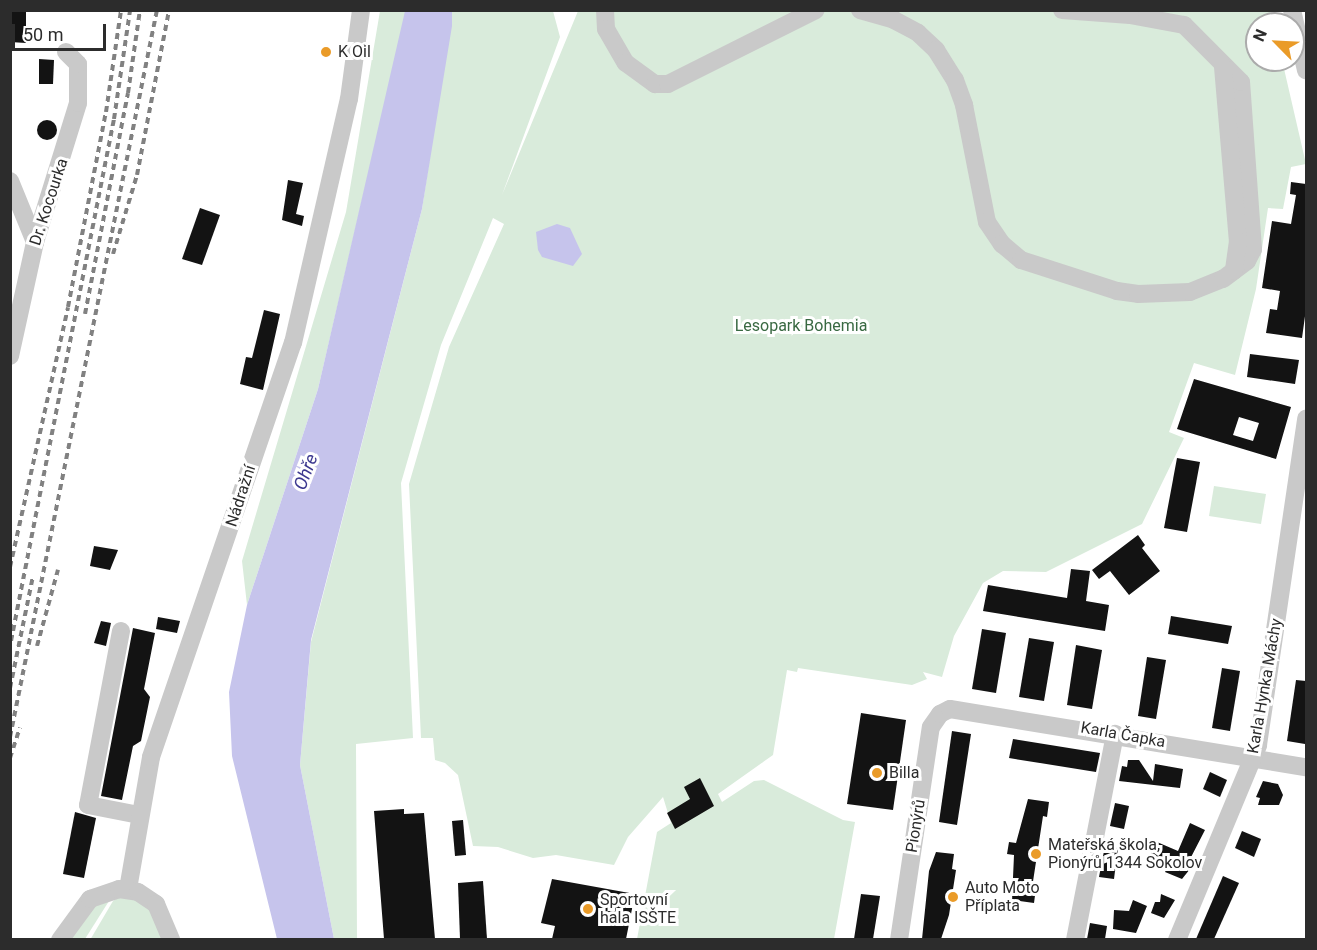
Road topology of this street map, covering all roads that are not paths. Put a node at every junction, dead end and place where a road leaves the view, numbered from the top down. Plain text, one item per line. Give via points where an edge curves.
1 (361, 10) edge
2 (605, 10) edge
3 (816, 10) edge
4 (860, 10) edge
5 (1062, 10) edge
6 (1292, 10) edge
7 (66, 51) dead end
8 (1306, 70) edge
9 (10, 181) edge
10 (35, 242) junction
11 (10, 357) edge
12 (1306, 419) edge
13 (121, 631) dead end
14 (940, 714) joint
15 (1115, 734) junction
16 (1254, 757) junction
17 (1306, 767) edge
18 (139, 815) junction
19 (128, 889) junction
20 (60, 939) edge
21 (171, 939) edge
22 (899, 939) edge
23 (1075, 939) edge
24 (1177, 939) edge

1 - 18 street, Nádražní via 348,99 293,343 151,757
2 - 3 street via 606,29 626,63 649,81 668,84
4 - 5 street via 894,20 918,33 955,80 964,105 987,222 1002,244 1021,260 1138,294 1190,292 1234,271 1250,255 1254,234 1241,82 1184,25 1130,15
6 - 8 street
7 - 10 street, Dr. Kocourka via 78,64 78,103
9 - 10 street
10 - 11 street, Dr. Kocourka
12 - 16 street, Karla Hynka Máchy
13 - 18 street via 88,805
14 - 15 street, Karla Čapka via 960,709
14 - 22 street, Pionýrů via 931,727
15 - 16 street, Karla Čapka
15 - 23 street
16 - 17 street, Karla Čapka
16 - 24 street, Karla Hynka Máchy
18 - 19 street, Nádražní
19 - 20 street via 109,890 90,899
19 - 21 street via 156,904

